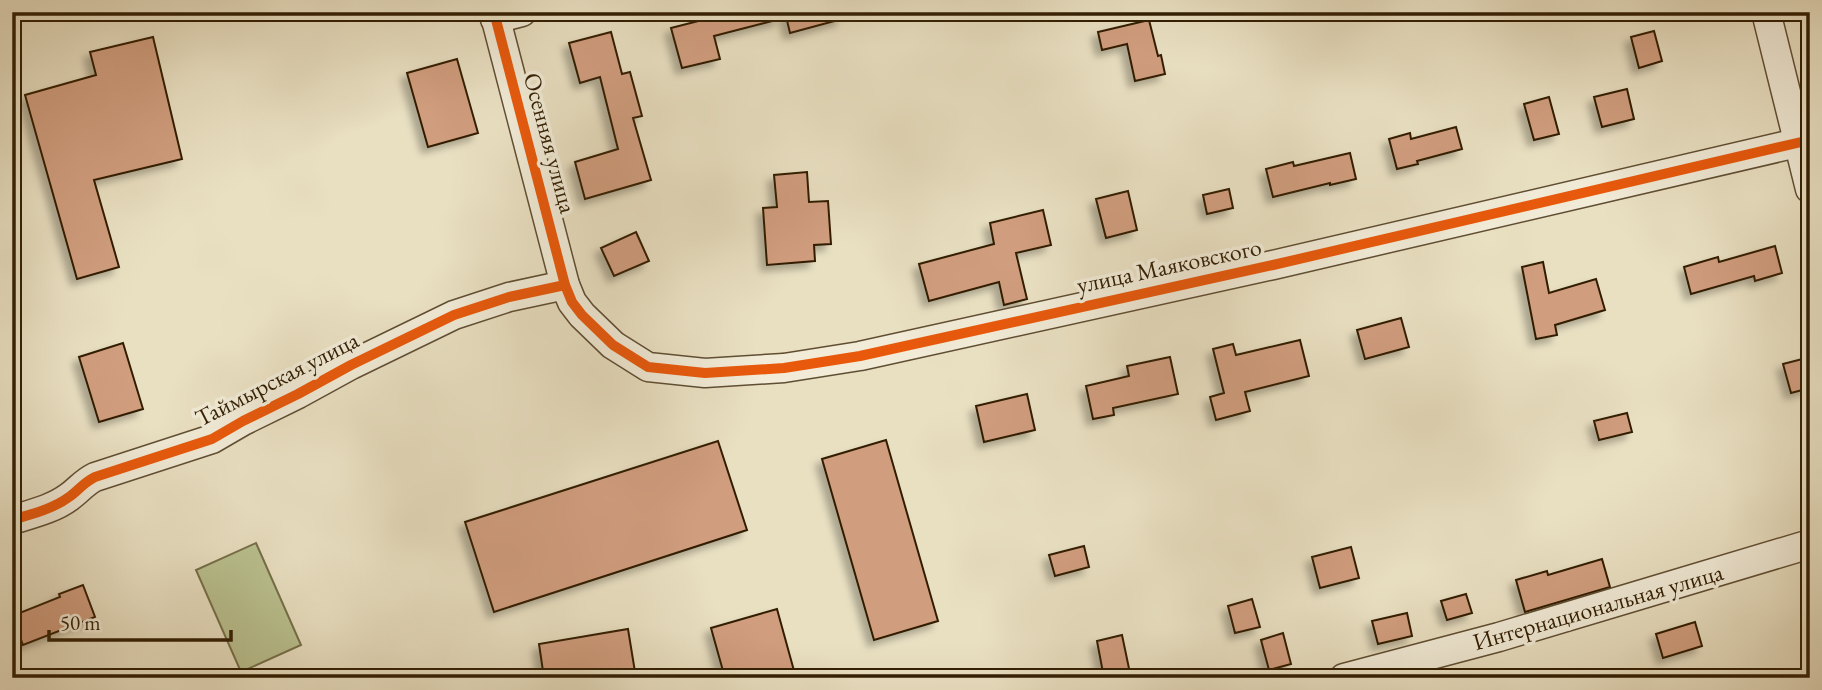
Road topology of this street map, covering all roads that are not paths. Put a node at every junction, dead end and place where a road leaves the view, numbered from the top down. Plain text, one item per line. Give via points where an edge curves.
1 (522, 12) edge
2 (1766, 12) edge
3 (494, 16) edge
4 (1803, 141) edge
5 (1810, 189) edge
6 (565, 285) junction
7 (12, 520) edge
8 (1810, 544) edge
9 (1344, 678) edge

1 - 3 street
2 - 4 street
3 - 6 street, Осенняя улица
4 - 5 street
4 - 6 street, улица Маяковского via 1273,265 860,356 784,368 705,373 648,366 613,345 582,315
6 - 7 street, Таймырская улица via 454,315 212,439 95,477 68,498
8 - 9 street, Интернациональная улица

